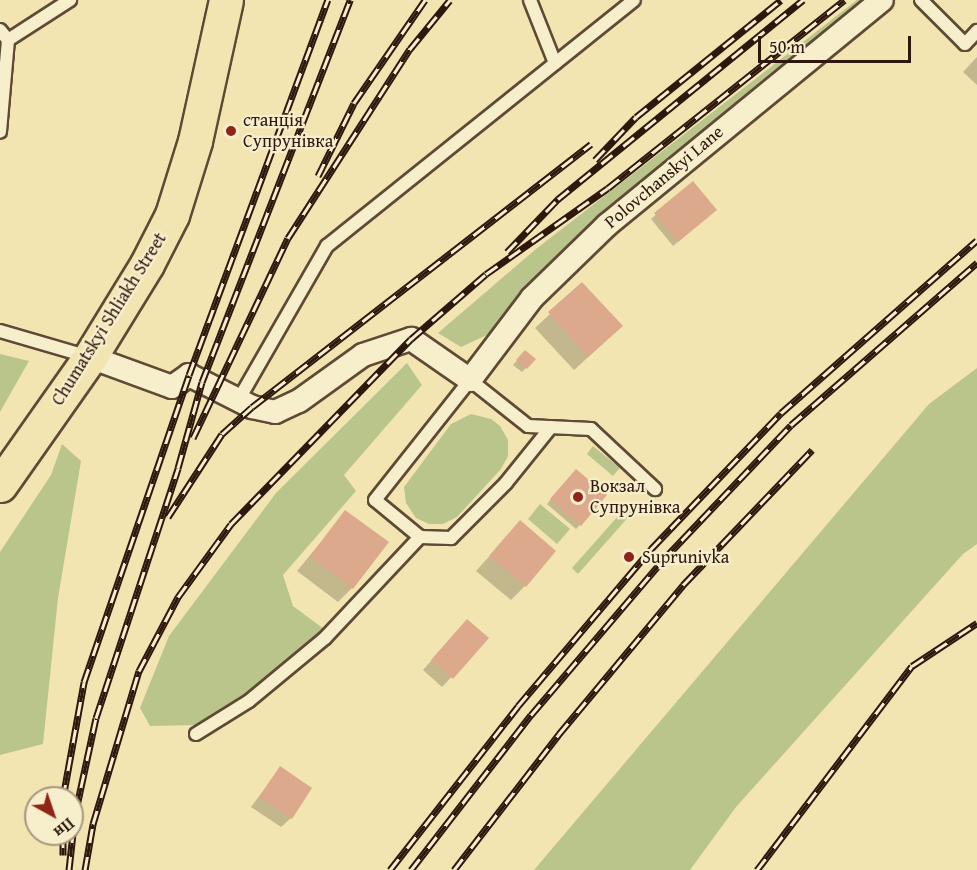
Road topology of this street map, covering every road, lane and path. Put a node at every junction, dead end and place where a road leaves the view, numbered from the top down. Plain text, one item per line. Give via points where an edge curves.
1 (70, 0) edge
2 (226, 0) edge
3 (530, 0) edge
4 (634, 0) edge
5 (882, 0) edge
6 (921, 0) edge
7 (977, 31) edge
8 (4, 35) edge
9 (555, 63) junction
10 (0, 132) edge
11 (0, 331) edge
12 (90, 357) junction
13 (470, 380) junction
14 (239, 399) junction
15 (551, 427) junction
16 (0, 486) edge
17 (655, 489) dead end
18 (420, 537) junction
19 (196, 734) dead end

1 - 8 lane
2 - 12 main road, Chumatskyi Shliakh Street via 195,141 172,214 147,264
3 - 9 lane
4 - 9 lane
5 - 13 street, Polovchanskyi Lane via 607,225 532,298
6 - 7 lane via 965,44
8 - 10 lane
9 - 14 lane via 327,246
11 - 12 lane
12 - 14 street via 172,387 189,375
12 - 16 main road, Chumatskyi Shliakh Street
13 - 14 street via 411,339 363,355 299,401 275,412
13 - 15 lane via 528,426
13 - 18 lane via 375,500
15 - 17 lane via 591,429
15 - 18 lane via 506,483 451,538
18 - 19 lane via 325,638 249,701

